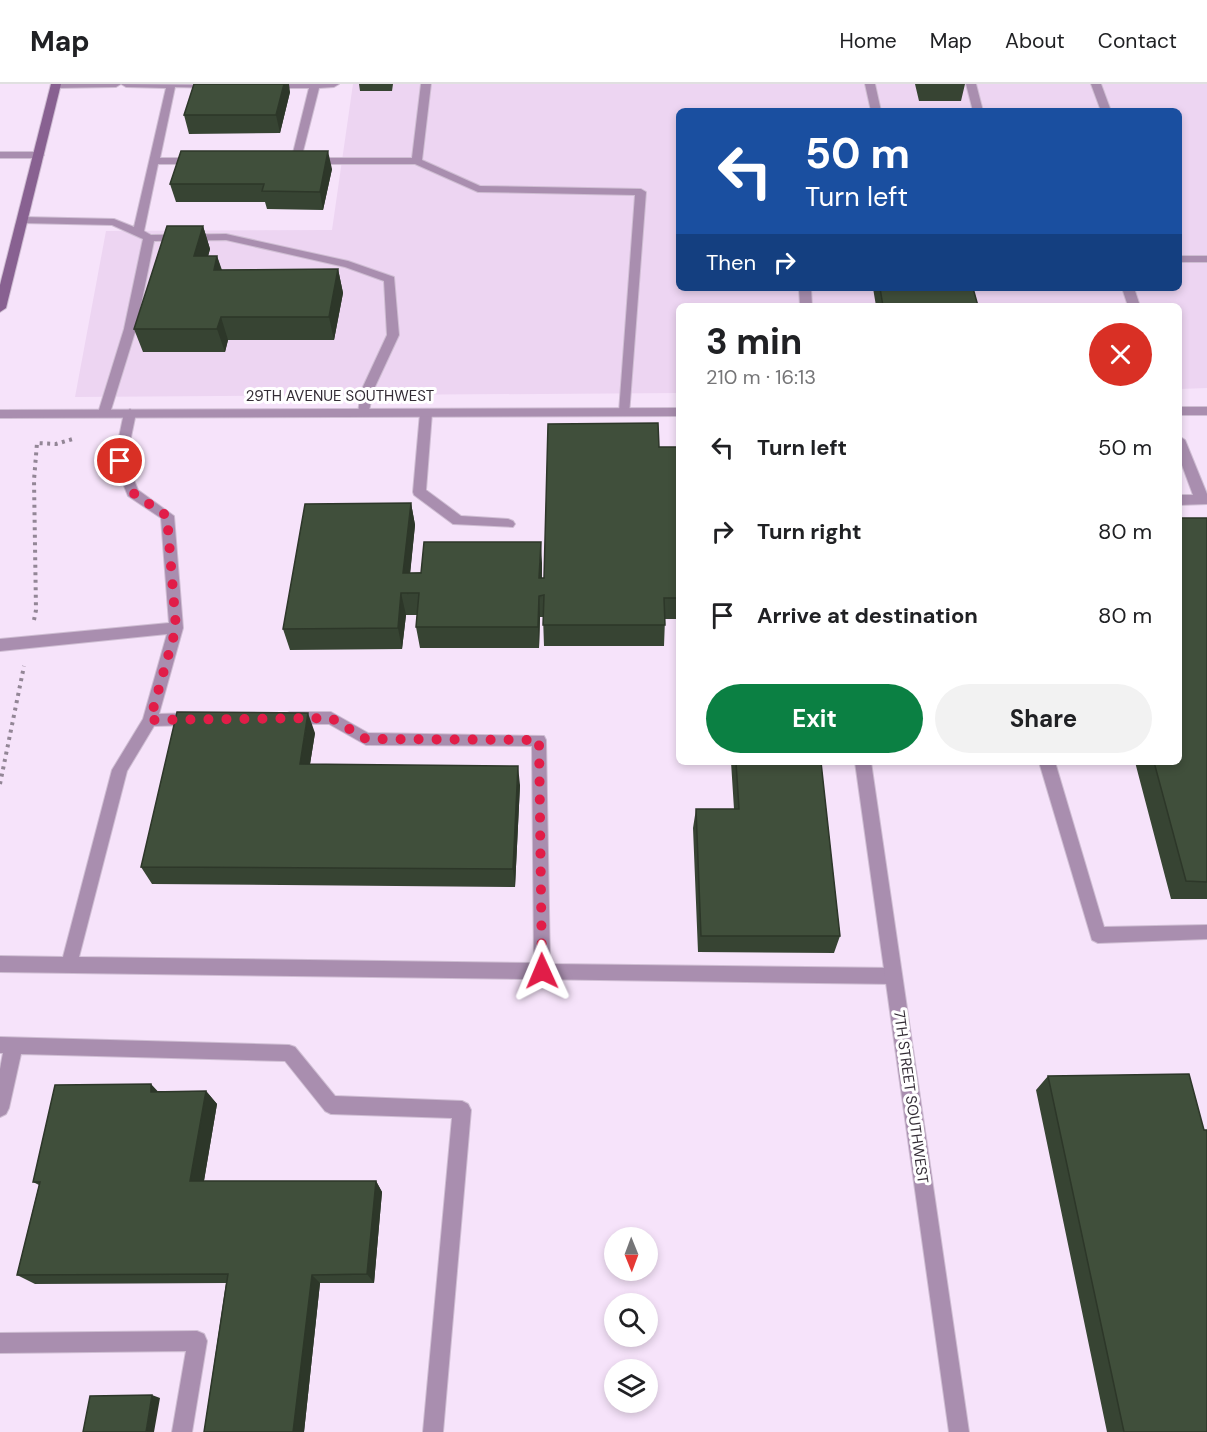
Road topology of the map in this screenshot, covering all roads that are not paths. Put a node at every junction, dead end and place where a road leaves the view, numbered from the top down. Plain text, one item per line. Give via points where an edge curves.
1 (116, 84) edge
2 (126, 84) edge
3 (334, 84) edge
4 (426, 84) edge
5 (870, 84) edge
6 (971, 84) edge
7 (1096, 84) edge
8 (56, 85) edge
9 (171, 85) edge
10 (219, 85) edge
11 (255, 85) edge
12 (315, 85) edge
13 (875, 108) edge
14 (977, 108) edge
15 (1105, 108) edge
16 (0, 155) edge
17 (39, 155) junction
18 (154, 161) junction
19 (213, 161) edge
20 (284, 161) edge
21 (296, 161) junction
22 (417, 161) junction
23 (22, 220) junction
24 (138, 232) junction
25 (149, 238) junction
26 (1182, 259) edge
27 (1207, 259) edge
28 (0, 308) edge
29 (1182, 411) edge
30 (1207, 411) edge
31 (625, 412) junction
32 (676, 412) edge
33 (104, 413) junction
34 (130, 413) junction
35 (364, 413) junction
36 (426, 413) junction
37 (0, 414) edge
38 (1182, 447) edge
39 (1204, 498) edge
40 (1182, 500) edge
41 (508, 524) dead end
42 (176, 628) junction
43 (0, 645) edge
44 (275, 718) edge
45 (207, 719) edge
46 (150, 720) junction
47 (863, 765) edge
48 (1048, 765) edge
49 (1207, 932) edge
50 (0, 964) edge
51 (69, 964) junction
52 (542, 971) junction
53 (894, 976) junction
54 (7, 1045) edge
55 (0, 1108) edge
56 (0, 1344) edge
57 (182, 1432) edge
58 (433, 1432) edge
59 (959, 1432) edge

1 - 8 street
2 - 9 street
3 - 12 street
4 - 22 street
5 - 13 street
6 - 14 street
7 - 15 street
8 - 17 main road
9 - 10 street
9 - 18 street
11 - 12 street
12 - 21 street
16 - 17 street
17 - 23 main road
18 - 19 street
18 - 24 street
20 - 21 street
21 - 22 street
22 - 31 street via 478,189 641,192
23 - 24 street via 114,222
23 - 28 main road
24 - 25 street
25 - 33 street via 130,329
25 - 35 street via 226,237 348,264 390,279 393,335 367,391
26 - 27 street
29 - 30 street
31 - 32 street, 29TH AVENUE SOUTHWEST
31 - 36 street, 29TH AVENUE SOUTHWEST
33 - 34 street, 29TH AVENUE SOUTHWEST
33 - 37 street, 29TH AVENUE SOUTHWEST
34 - 35 street, 29TH AVENUE SOUTHWEST
34 - 42 street via 120,461 133,493 167,516
35 - 36 street, 29TH AVENUE SOUTHWEST
36 - 41 street via 419,492 458,521
38 - 39 street
39 - 40 street
42 - 43 street
42 - 46 street
44 - 52 street via 331,718 366,739 539,740
45 - 46 street
46 - 51 street via 120,770
47 - 53 street, 7TH STREET SOUTHWEST
48 - 49 street via 1098,935
50 - 51 street
51 - 52 street
52 - 53 street
53 - 59 street, 7TH STREET SOUTHWEST
54 - 55 street
54 - 58 street via 289,1053 331,1105 462,1110
56 - 57 street via 197,1341

